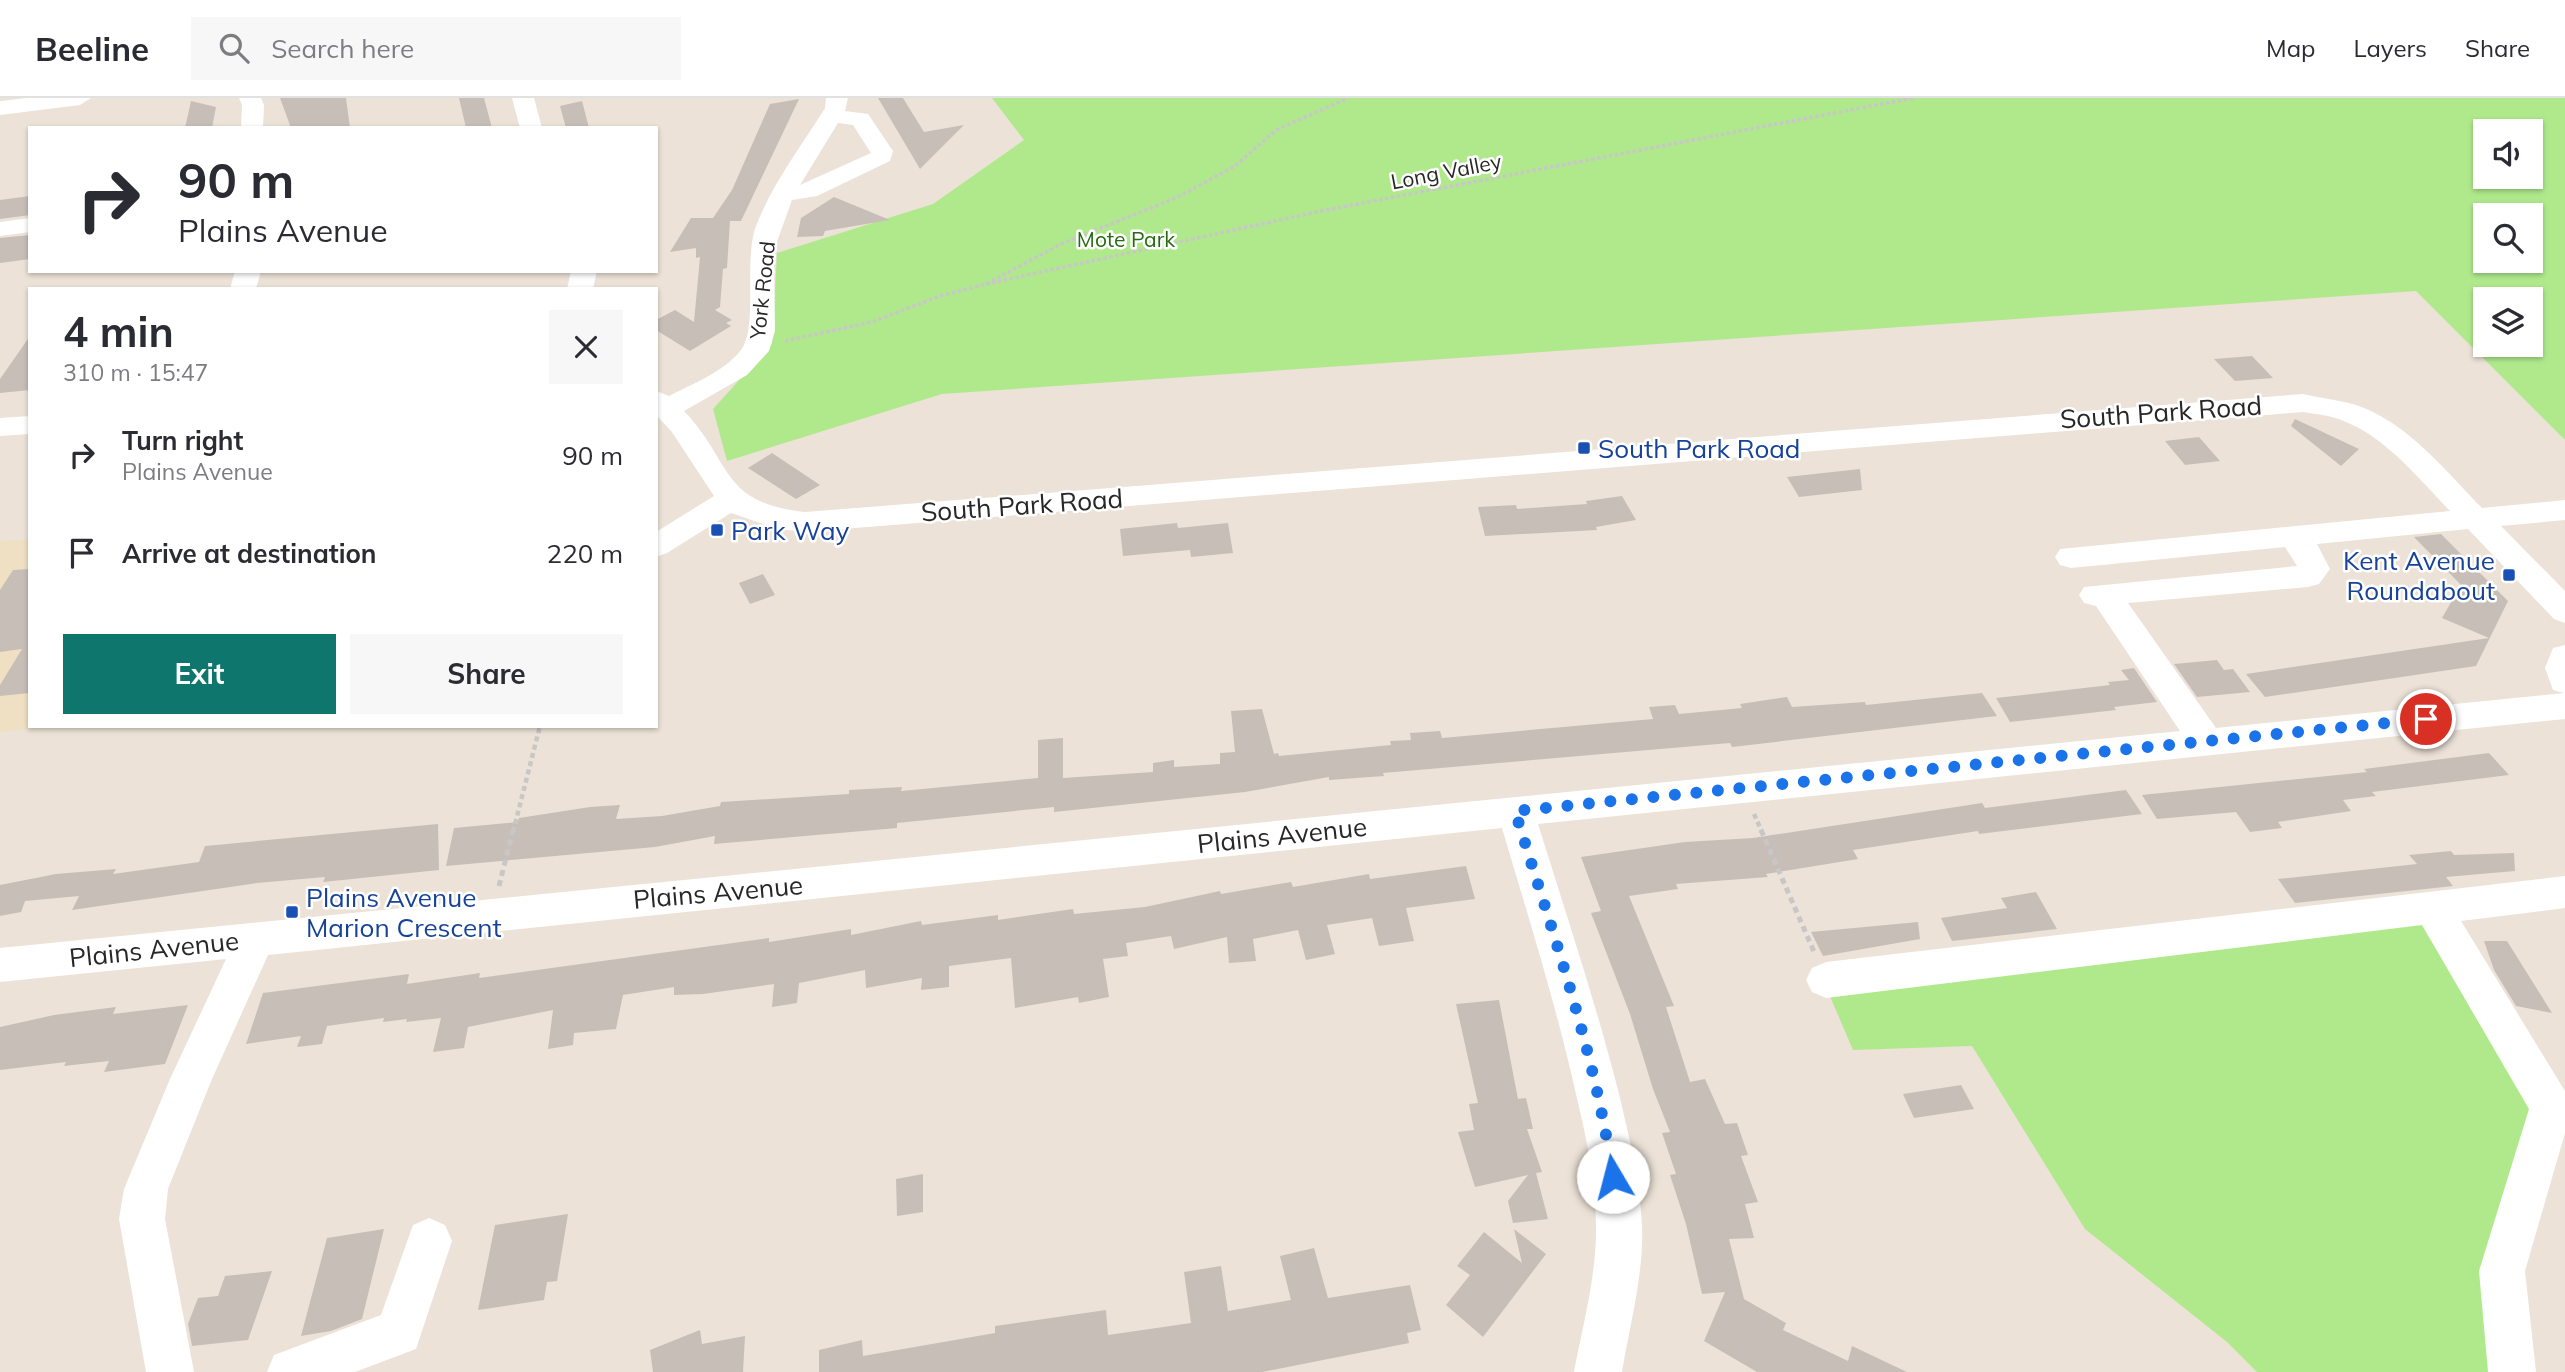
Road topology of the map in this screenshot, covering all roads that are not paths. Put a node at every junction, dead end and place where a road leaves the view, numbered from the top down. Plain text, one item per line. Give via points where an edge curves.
1 (80, 98) edge
2 (250, 98) edge
3 (523, 98) edge
4 (834, 107) edge
5 (0, 108) edge
6 (252, 126) edge
7 (530, 126) edge
8 (784, 194) junction
9 (28, 225) edge
10 (0, 229) edge
11 (661, 404) edge
12 (28, 425) edge
13 (0, 427) edge
14 (1636, 455) junction
15 (1443, 470) junction
16 (731, 499) junction
17 (2565, 510) edge
18 (2475, 518) junction
19 (2291, 535) junction
20 (658, 545) edge
21 (2071, 557) dead end
22 (2565, 611) edge
23 (2565, 657) edge
24 (2565, 681) edge
25 (2565, 706) edge
26 (2204, 740) junction
27 (1515, 811) junction
28 (2565, 892) edge
29 (2433, 909) junction
30 (256, 938) junction
31 (0, 965) edge
32 (1826, 980) road end
33 (429, 1241) dead end
34 (1605, 1369) edge
35 (170, 1372) edge
36 (291, 1372) edge
37 (2512, 1372) edge

1 - 5 street
2 - 6 street
3 - 7 street
4 - 8 street, York Road
4 - 8 street via 860,119 882,156 809,191
8 - 11 street, York Road via 762,249 759,344 729,372
9 - 10 street
11 - 16 street, South Park Road via 682,425
12 - 13 street
14 - 15 street via 1630,438 1439,453
14 - 15 street via 1646,477 1451,492
14 - 18 street, South Park Road via 2303,403 2348,412 2392,435
15 - 16 street, South Park Road via 805,522 767,518
16 - 20 street
17 - 18 street
18 - 19 street
18 - 22 street, South Park Road
19 - 21 street
19 - 26 street via 2311,558 2314,569 2308,576 2100,594
23 - 24 street
25 - 26 street, Plains Avenue
26 - 27 street, Plains Avenue
27 - 30 street, Plains Avenue
27 - 34 street via 1585,1042 1606,1131 1619,1225
28 - 29 street
29 - 32 street
29 - 37 street via 2551,1107 2501,1271
30 - 31 street, Plains Avenue
30 - 35 street via 146,1189 142,1219
33 - 36 street via 399,1332

